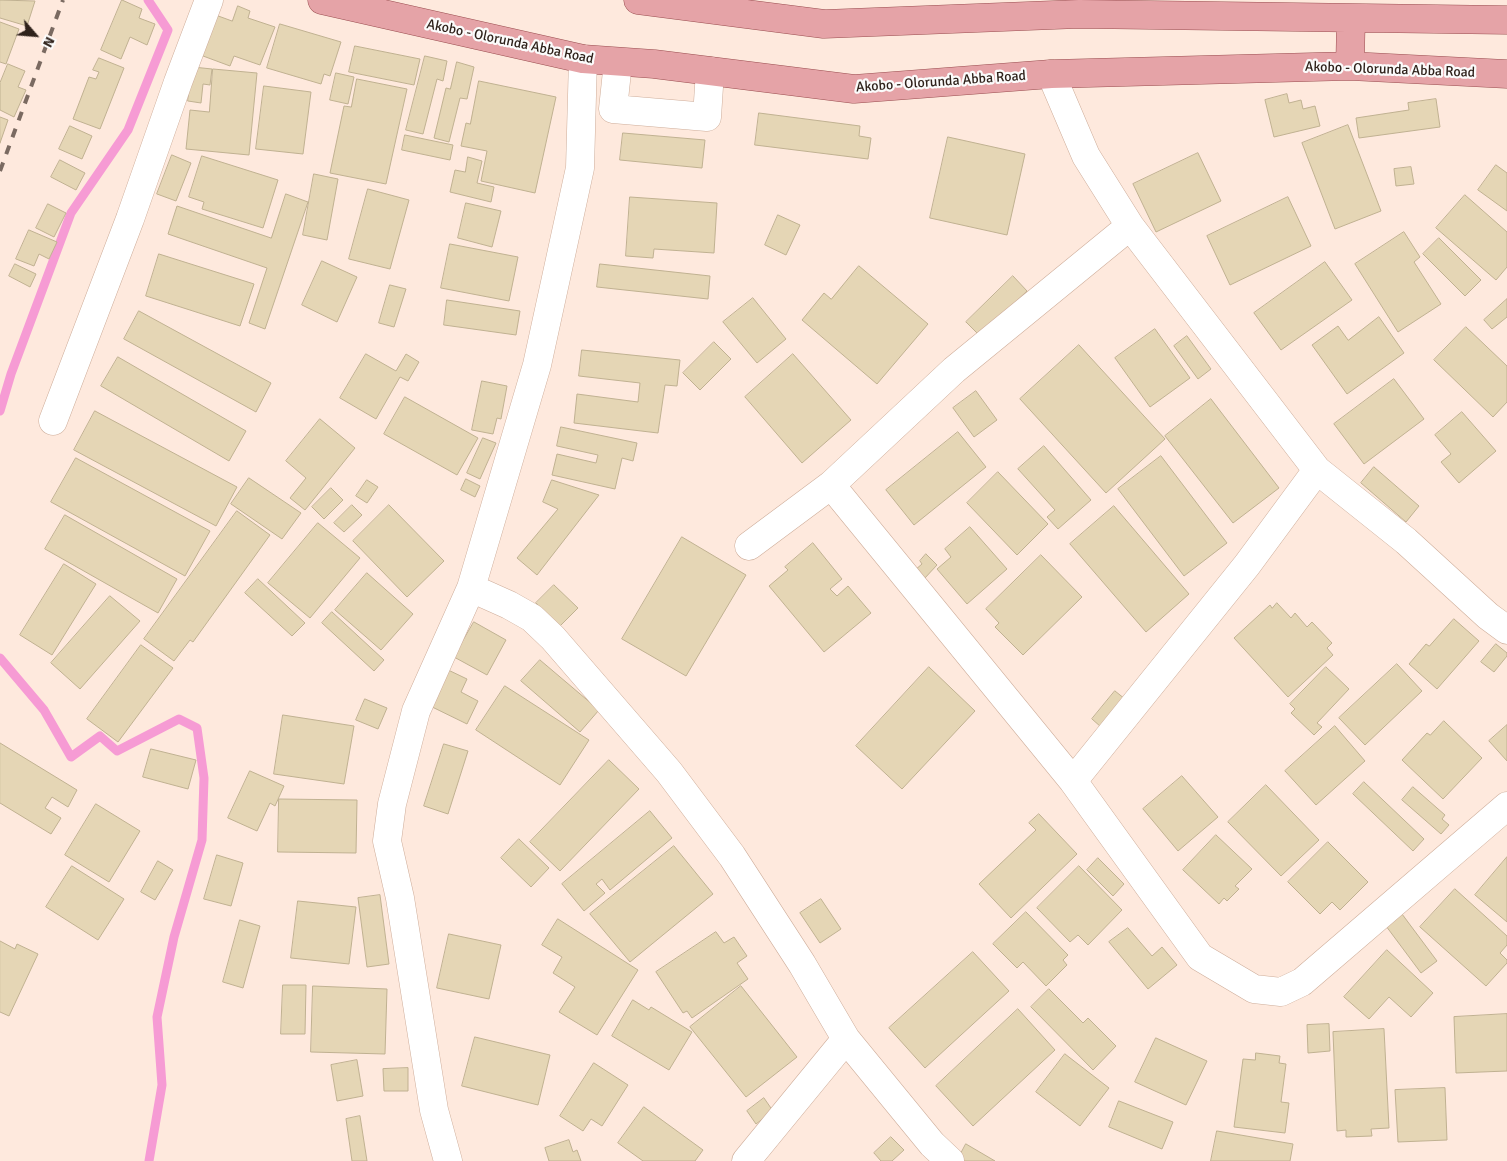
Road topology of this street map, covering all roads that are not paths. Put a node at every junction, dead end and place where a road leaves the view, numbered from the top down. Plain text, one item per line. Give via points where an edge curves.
1 (209, 0) edge
2 (322, 0) edge
3 (638, 0) edge
4 (1351, 18) junction
5 (1507, 20) edge
6 (583, 59) junction
7 (618, 62) junction
8 (1350, 66) junction
9 (710, 71) junction
10 (1051, 74) junction
11 (1507, 74) edge
12 (1130, 226) junction
13 (53, 421) dead end
14 (1316, 470) junction
15 (831, 485) junction
16 (749, 546) dead end
17 (471, 588) junction
18 (1507, 630) edge
19 (1073, 781) junction
20 (1507, 806) edge
21 (846, 1039) junction
22 (448, 1161) edge
23 (746, 1161) edge
24 (950, 1161) edge

1 - 13 street
2 - 6 main road, Akobo - Olorunda Abba Road
3 - 4 main road via 824,24 1079,14
4 - 5 main road
4 - 8 main road
6 - 7 main road, Akobo - Olorunda Abba Road
6 - 17 street via 580,168 537,365
7 - 9 main road, Akobo - Olorunda Abba Road
7 - 9 street via 613,109 707,117
8 - 10 main road, Akobo - Olorunda Abba Road
8 - 11 main road, Akobo - Olorunda Abba Road
9 - 10 main road, Akobo - Olorunda Abba Road via 854,89
10 - 12 street via 1086,156
12 - 14 street
12 - 15 street via 954,370
14 - 18 street via 1406,541
14 - 19 street via 1247,565
15 - 16 street
15 - 19 street
17 - 21 street via 532,618 669,772 732,856
17 - 22 street via 416,711 392,804 387,841 400,898 434,1110
19 - 20 street via 1200,957 1254,989 1281,992 1302,982
21 - 23 street
21 - 24 street via 932,1144

